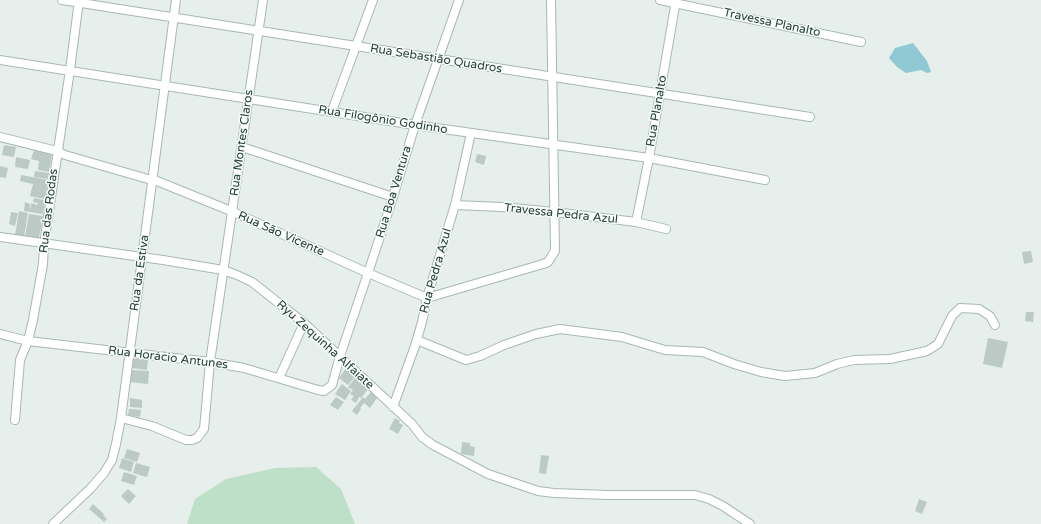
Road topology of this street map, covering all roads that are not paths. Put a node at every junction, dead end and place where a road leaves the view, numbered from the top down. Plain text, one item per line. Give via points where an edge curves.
1 (62, 0) edge
2 (176, 0) edge
3 (263, 0) edge
4 (372, 0) edge
5 (459, 0) edge
6 (551, 0) edge
7 (660, 0) edge
8 (79, 1) edge
9 (676, 1) edge
10 (174, 18) junction
11 (258, 31) junction
12 (861, 42) dead end
13 (356, 46) junction
14 (439, 59) junction
15 (1, 63) edge
16 (70, 70) junction
17 (552, 77) junction
18 (165, 86) junction
19 (660, 94) junction
20 (248, 99) junction
21 (332, 111) junction
22 (810, 117) dead end
23 (414, 125) junction
24 (471, 133) junction
25 (0, 137) edge
26 (553, 145) junction
27 (242, 147) junction
28 (57, 151) junction
29 (649, 158) junction
30 (152, 179) junction
31 (765, 180) dead end
32 (393, 197) junction
33 (455, 205) junction
34 (232, 211) junction
35 (554, 212) junction
36 (636, 222) junction
37 (666, 229) dead end
38 (0, 237) edge
39 (44, 244) junction
40 (142, 257) junction
41 (223, 270) junction
42 (368, 273) junction
43 (427, 298) junction
44 (304, 323) junction
45 (995, 325) dead end
46 (0, 334) edge
47 (417, 340) junction
48 (28, 341) junction
49 (129, 353) junction
50 (340, 356) junction
51 (210, 362) junction
52 (279, 378) junction
53 (332, 385) joint
54 (393, 407) junction
55 (121, 418) junction
56 (15, 420) dead end
57 (54, 524) edge
58 (750, 524) edge

1 - 8 street, Rua Sebastião Quadros
2 - 10 street, Rua da Estiva
3 - 11 street, Rua Montes Claros
4 - 13 street
5 - 14 street, Rua Boa Ventura
6 - 17 street
7 - 9 street, Travessa Planalto
8 - 10 street, Rua Sebastião Quadros
8 - 16 street, Rua das Rodas
9 - 12 street, Travessa Planalto
9 - 19 street, Rua Planalto
10 - 11 street, Rua Sebastião Quadros
10 - 18 street, Rua da Estiva
11 - 13 street, Rua Sebastião Quadros
11 - 20 street, Rua Montes Claros
13 - 14 street, Rua Sebastião Quadros
13 - 21 street
14 - 17 street, Rua Sebastião Quadros
14 - 23 street, Rua Boa Ventura
15 - 16 street, Rua Filogônio Godinho
16 - 18 street, Rua Filogônio Godinho
16 - 28 street, Rua das Rodas
17 - 19 street, Rua Sebastião Quadros
17 - 26 street
18 - 20 street, Rua Filogônio Godinho
18 - 30 street, Rua da Estiva
19 - 22 street, Rua Sebastião Quadros
19 - 29 street, Rua Planalto
20 - 21 street, Rua Filogônio Godinho
20 - 27 street, Rua Montes Claros
21 - 23 street, Rua Filogônio Godinho
23 - 24 street, Rua Filogônio Godinho
23 - 32 street, Rua Boa Ventura
24 - 26 street, Rua Filogônio Godinho
24 - 33 street, Rua Pedra Azul
25 - 28 street, Rua São Vicente
26 - 29 street, Rua Filogônio Godinho
26 - 35 street
27 - 32 street
27 - 34 street, Rua Montes Claros
28 - 30 street, Rua São Vicente
28 - 39 street, Rua das Rodas
29 - 31 street, Rua Filogônio Godinho
29 - 36 street, Rua Planalto
30 - 34 street, Rua São Vicente
30 - 40 street, Rua da Estiva
32 - 42 street, Rua Boa Ventura
33 - 35 street, Travessa Pedra Azul
33 - 43 street, Rua Pedra Azul
34 - 41 street, Rua Montes Claros
34 - 42 street, Rua São Vicente
35 - 36 street, Travessa Pedra Azul
35 - 43 street via 555,251 548,262
36 - 37 street, Travessa Pedra Azul
38 - 39 street, Ryu Zequinha Alfaiate
39 - 40 street, Ryu Zequinha Alfaiate
39 - 48 street, Rua das Rodas via 43,264
40 - 41 street, Ryu Zequinha Alfaiate
40 - 49 street, Rua da Estiva
41 - 44 street, Ryu Zequinha Alfaiate via 252,282
41 - 51 street, Rua Montes Claros
42 - 43 street, Rua São Vicente
42 - 50 street, Rua Boa Ventura
43 - 47 street, Rua Pedra Azul
44 - 50 street, Ryu Zequinha Alfaiate
44 - 52 street
45 - 47 street via 990,316 978,309 960,308 952,316 938,344 926,351 890,359 854,360 815,372 785,376 734,364 704,352 665,350 622,337 560,329 536,334 466,360
46 - 48 street, Rua Horácio Antunes
47 - 54 street, Rua Pedra Azul
48 - 49 street, Rua Horácio Antunes
48 - 56 street, Rua das Rodas via 20,360
49 - 51 street, Rua Horácio Antunes
49 - 55 street, Rua da Estiva
50 - 53 street, Rua Boa Ventura
50 - 54 street, Ryu Zequinha Alfaiate
51 - 52 street, Rua Horácio Antunes
51 - 55 street, Rua Montes Claros via 204,429 197,438 186,440 152,426
52 - 53 street, Rua Horácio Antunes via 324,391
54 - 58 street, Ryu Zequinha Alfaiate via 433,445 488,474 538,491 608,495 695,495 709,499
55 - 57 street, Rua da Estiva via 112,460 108,467

